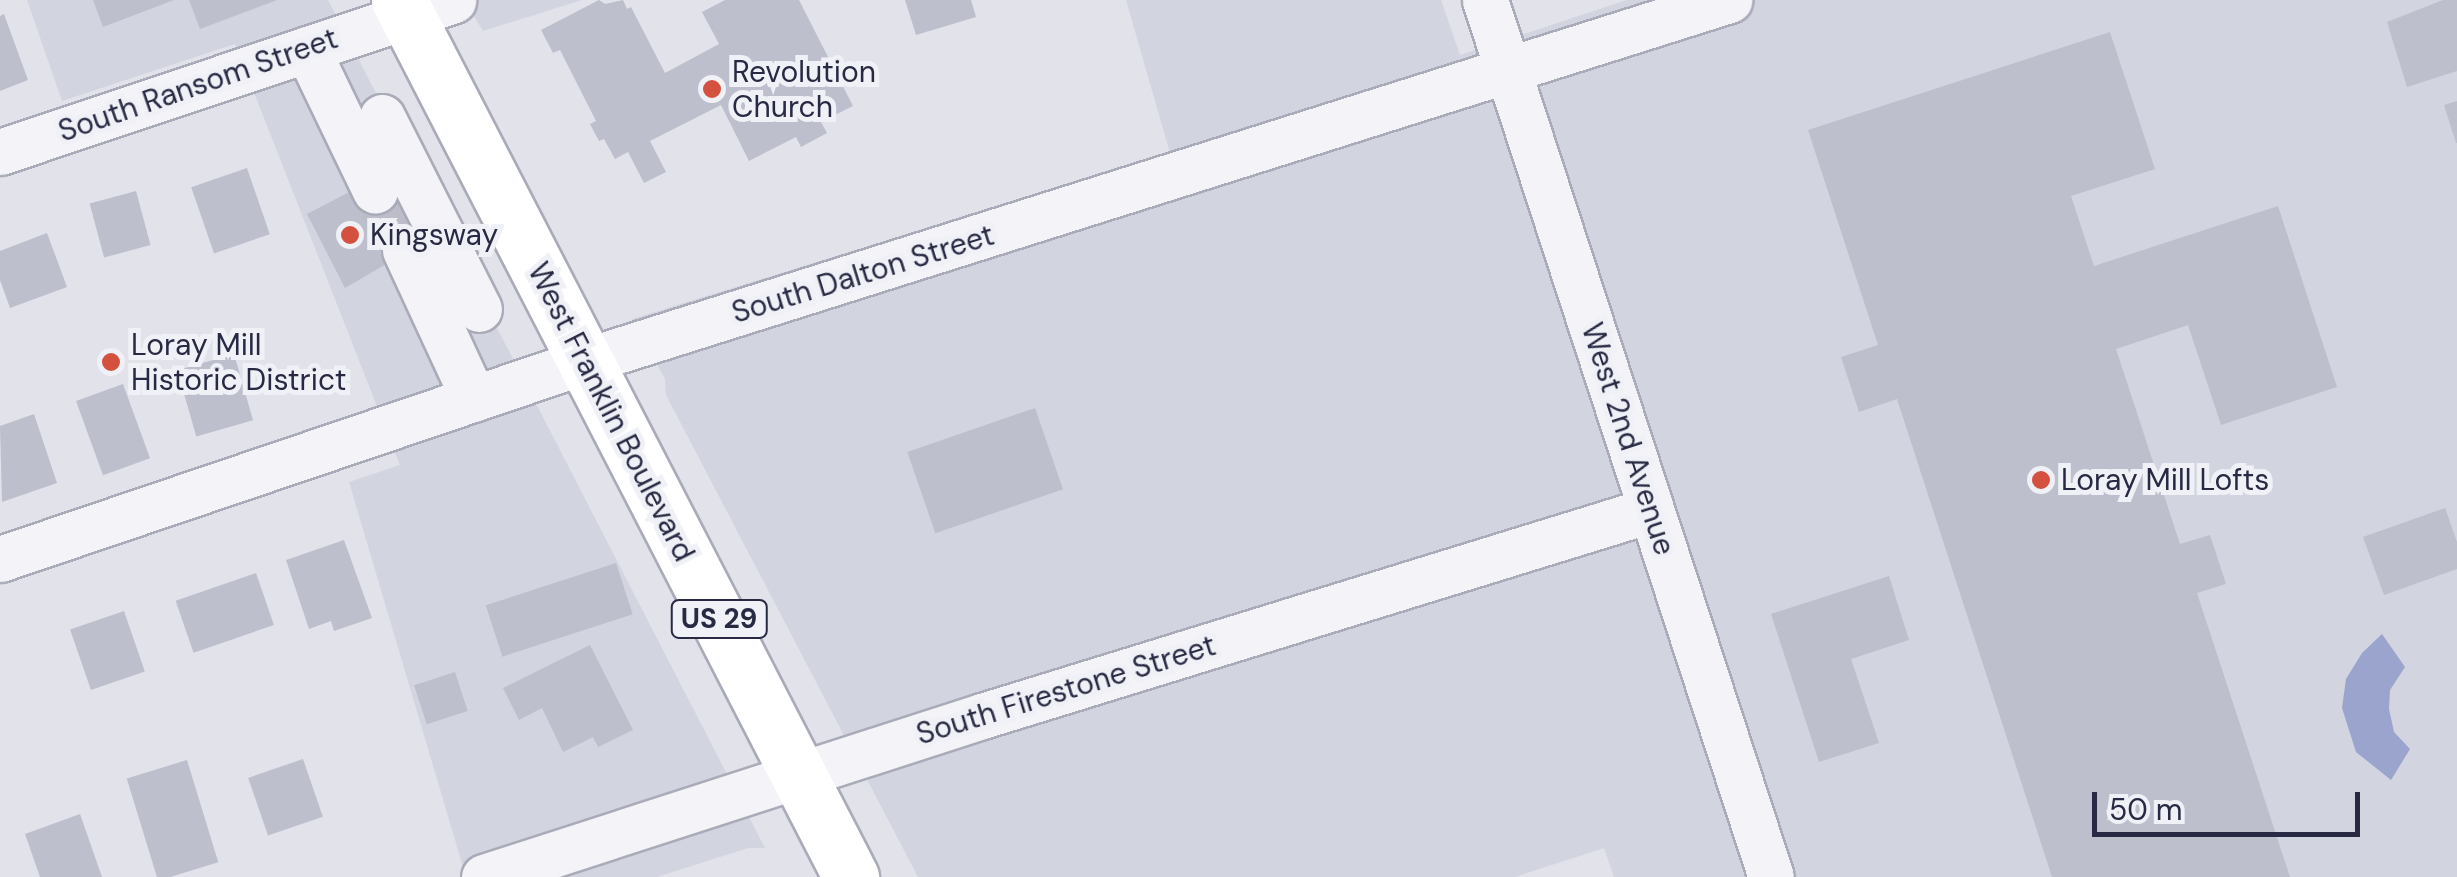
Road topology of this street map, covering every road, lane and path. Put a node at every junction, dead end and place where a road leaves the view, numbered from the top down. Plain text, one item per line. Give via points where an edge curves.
1 (1485, 0) edge
2 (1730, 0) edge
3 (419, 5) edge
4 (307, 50) junction
5 (1509, 72) junction
6 (446, 92) junction
7 (364, 124) junction
8 (0, 152) edge
9 (374, 190) tunnel mouth
10 (405, 250) tunnel mouth
11 (545, 285) junction
12 (460, 316) junction
13 (585, 361) junction
14 (474, 399) junction
15 (1650, 510) junction
16 (0, 559) edge
17 (799, 774) junction
18 (484, 877) edge
19 (850, 877) edge
20 (1771, 877) edge

1 - 5 street, West 2nd Avenue
2 - 5 street, South Dalton Street
3 - 4 street, South Ransom Street
3 - 6 main road, West Franklin Boulevard / US 29
4 - 7 street
4 - 8 street, South Ransom Street
5 - 13 street, South Dalton Street
5 - 15 street, West 2nd Avenue
6 - 7 street
6 - 11 main road, West Franklin Boulevard / US 29
7 - 9 street
7 - 12 street
10 - 12 street
11 - 12 street
11 - 13 main road, West Franklin Boulevard / US 29
12 - 14 street
13 - 14 street, South Dalton Street
13 - 17 main road, West Franklin Boulevard / US 29
14 - 16 street, South Dalton Street
15 - 17 street, South Firestone Street
15 - 20 street, West 2nd Avenue
17 - 18 street, South Firestone Street
17 - 19 main road, West Franklin Boulevard / US 29

